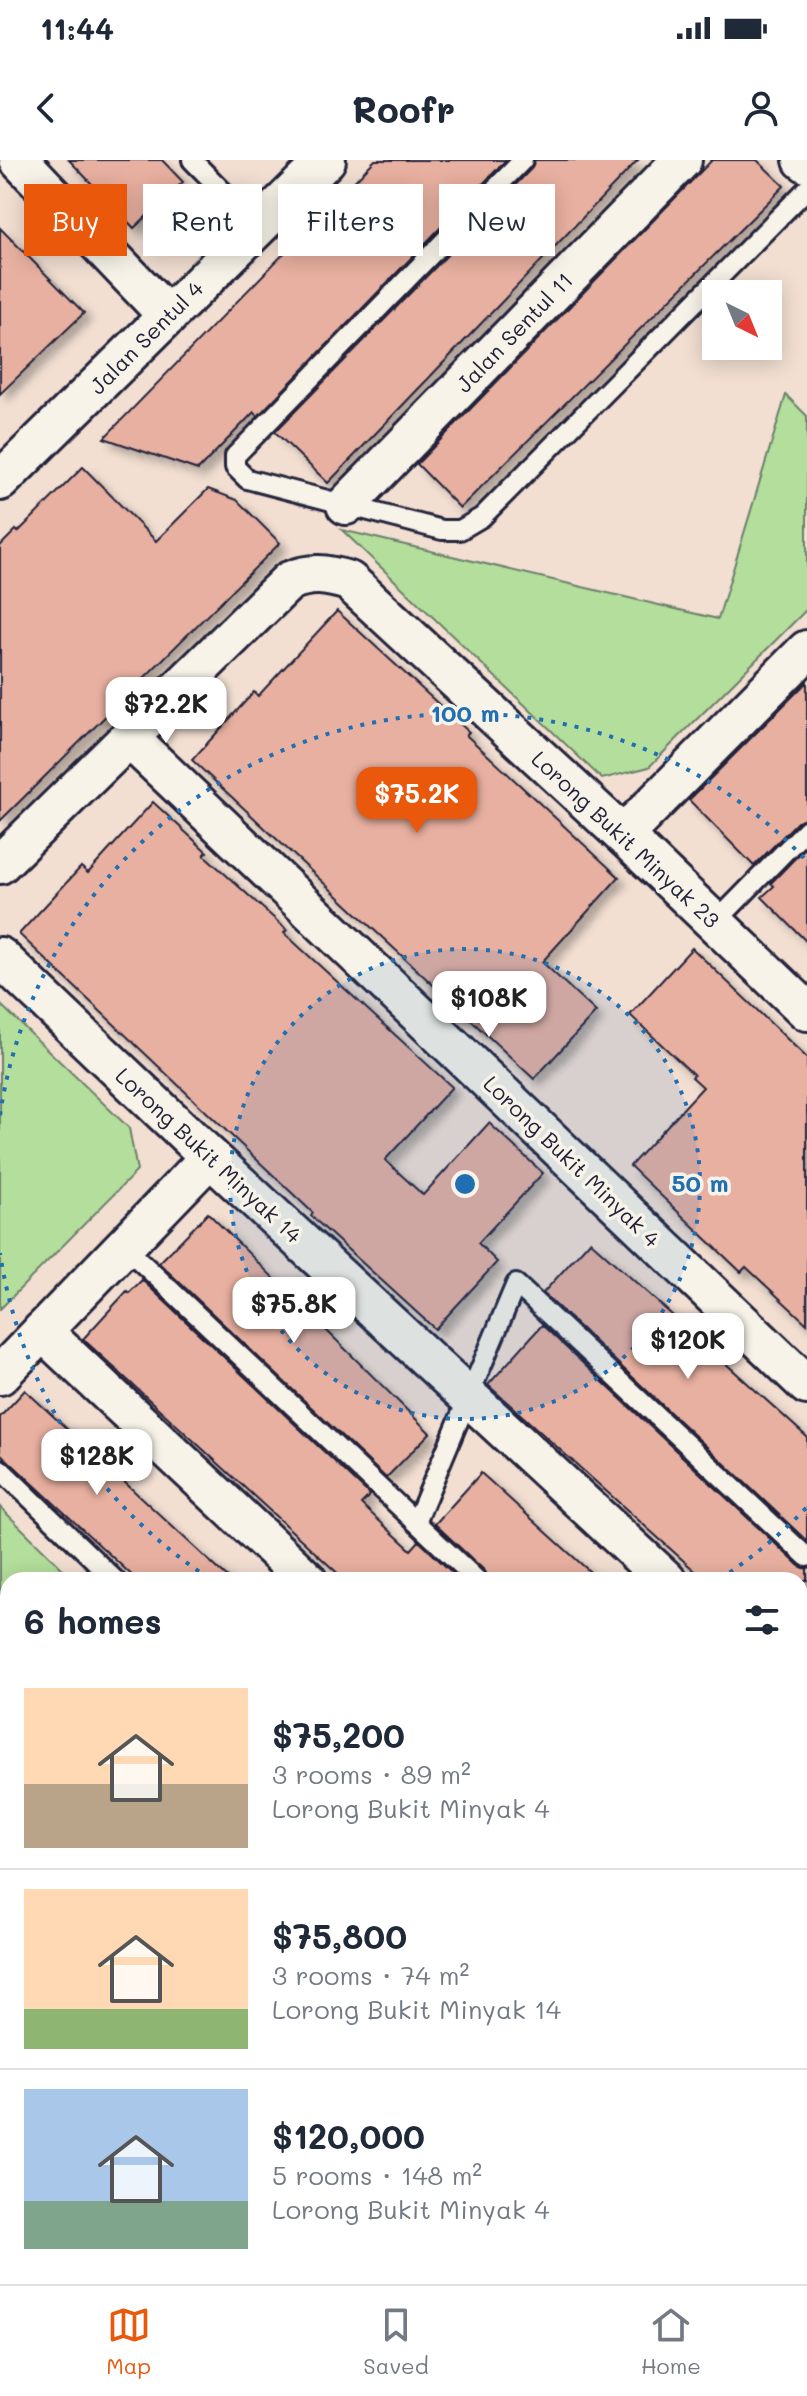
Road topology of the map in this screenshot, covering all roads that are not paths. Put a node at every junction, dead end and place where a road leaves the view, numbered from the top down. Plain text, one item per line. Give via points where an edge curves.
1 (19, 160) edge
2 (192, 160) edge
3 (326, 160) edge
4 (523, 160) edge
5 (682, 160) edge
6 (216, 184) edge
7 (807, 189) edge
8 (262, 223) edge
9 (229, 256) edge
10 (168, 316) junction
11 (0, 481) edge
12 (346, 505) junction
13 (807, 650) edge
14 (129, 738) junction
15 (807, 829) edge
16 (623, 835) junction
17 (0, 864) edge
18 (715, 923) junction
19 (0, 957) edge
20 (807, 1011) edge
21 (210, 1157) junction
22 (124, 1246) junction
23 (42, 1331) junction
24 (0, 1375) edge
25 (807, 1385) edge
26 (467, 1396) junction
27 (0, 1469) edge
28 (416, 1522) junction
29 (807, 1557) edge
30 (107, 1572) edge
31 (298, 1572) edge
32 (469, 1572) edge
33 (657, 1572) edge

1 - 10 street
2 - 6 lane
3 - 8 street, Jalan Sentul 4
4 - 12 lane via 235,456 235,467 247,479
5 - 12 street, Jalan Sentul 11
7 - 12 lane via 482,517 460,530 442,530
9 - 10 street, Jalan Sentul 4
10 - 11 street, Jalan Sentul 4
13 - 16 street
14 - 16 street, Lorong Bukit Minyak 23 via 289,581 327,574 349,581
14 - 17 street
14 - 25 street, Lorong Bukit Minyak 4
15 - 18 lane
16 - 18 street, Lorong Bukit Minyak 23
18 - 20 street, Lorong Bukit Minyak 23
19 - 21 street, Lorong Bukit Minyak 14
21 - 22 street
21 - 26 street, Lorong Bukit Minyak 14
22 - 23 street
22 - 28 lane
23 - 24 street
23 - 31 street
26 - 28 lane
26 - 29 lane via 516,1284
26 - 33 street, Lorong Bukit Minyak 14
27 - 30 lane
28 - 32 lane

